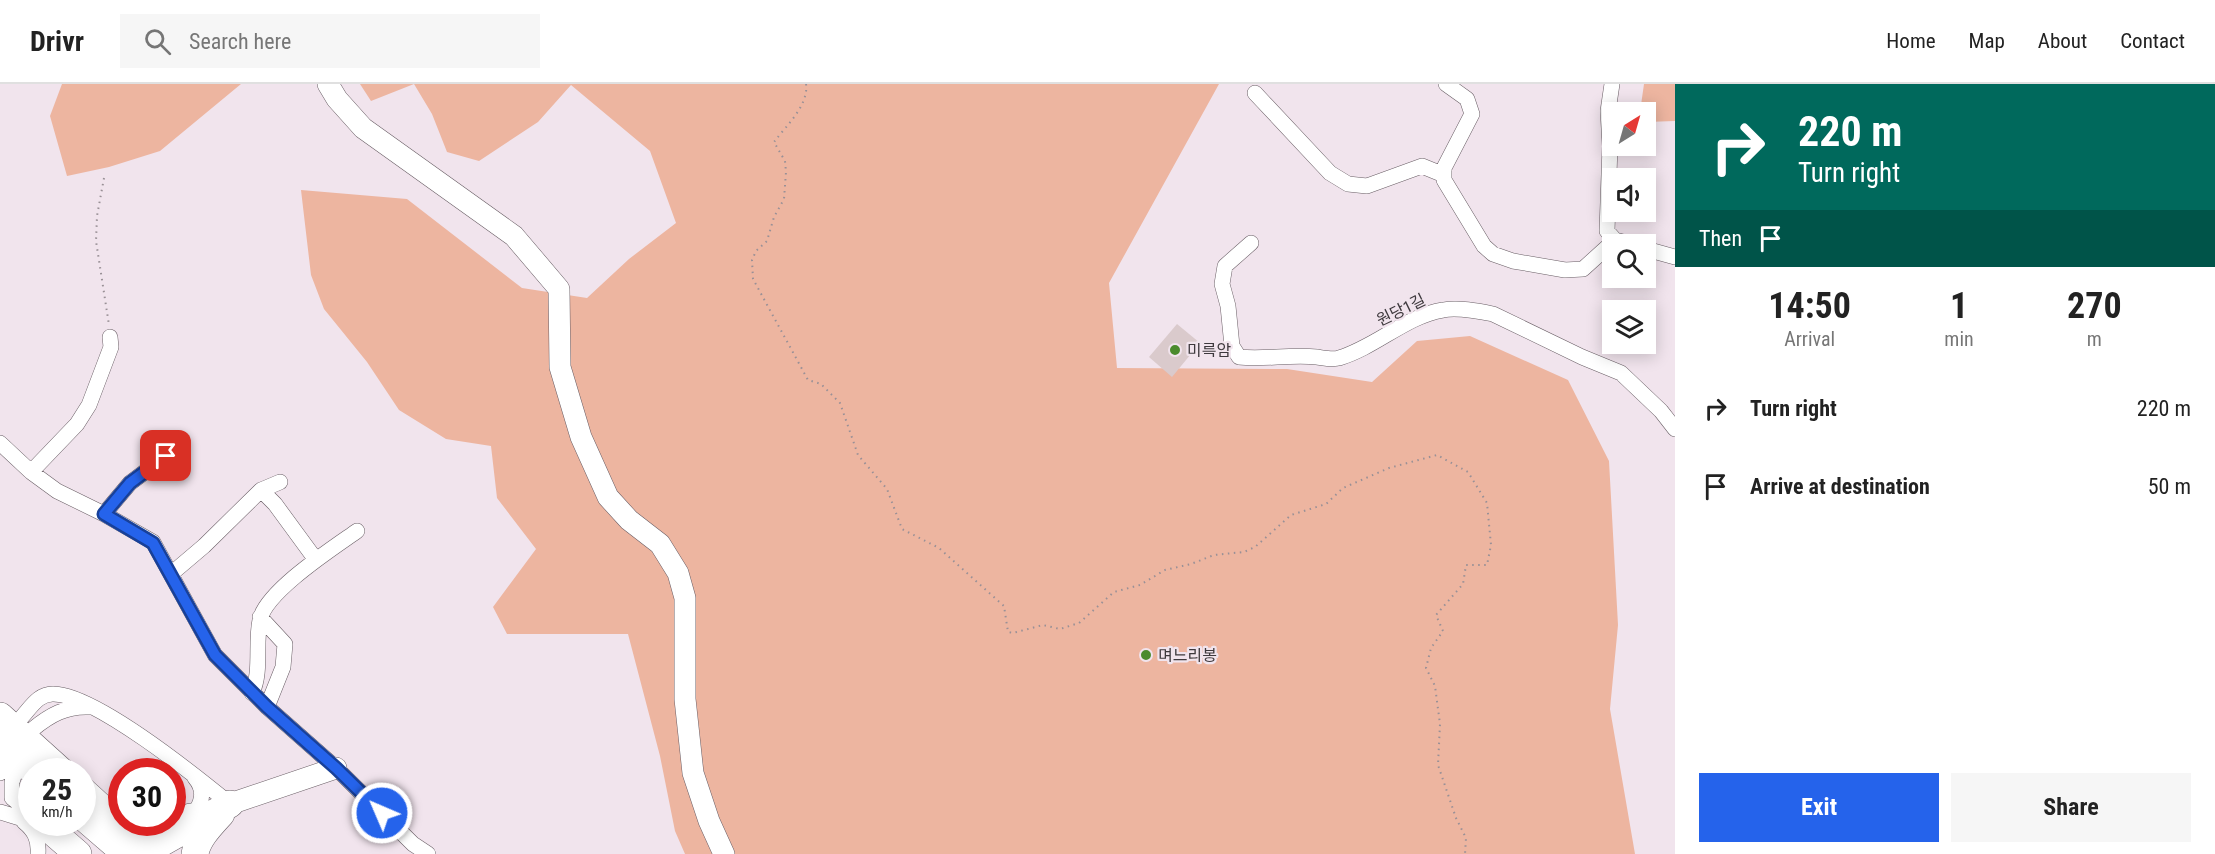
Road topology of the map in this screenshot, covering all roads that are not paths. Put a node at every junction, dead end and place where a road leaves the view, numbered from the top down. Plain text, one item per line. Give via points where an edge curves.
1 (328, 84) edge
2 (1446, 84) edge
3 (1612, 84) edge
4 (1255, 93) dead end
5 (1444, 176) junction
6 (1610, 234) edge
7 (1251, 243) dead end
8 (1602, 252) edge
9 (1656, 252) edge
10 (1675, 257) edge
11 (111, 337) road end
12 (1675, 429) edge
13 (0, 443) edge
14 (166, 456) dead end
15 (31, 472) junction
16 (280, 482) dead end
17 (261, 490) junction
18 (104, 514) junction
19 (357, 531) dead end
20 (316, 560) junction
21 (171, 574) junction
22 (260, 618) junction
23 (252, 693) junction
24 (92, 707) junction
25 (267, 707) junction
26 (11, 716) edge
27 (33, 729) dead end
28 (14, 756) edge
29 (49, 758) edge
30 (336, 768) junction
31 (190, 771) junction
32 (0, 773) edge
33 (0, 785) edge
34 (96, 803) edge
35 (230, 804) junction
36 (18, 805) edge
37 (18, 809) edge
38 (0, 812) edge
39 (108, 814) edge
40 (18, 815) edge
41 (192, 816) junction
42 (186, 818) edge
43 (128, 836) edge
44 (39, 839) edge
45 (142, 853) edge
46 (78, 854) edge
47 (195, 854) edge
48 (428, 854) edge
49 (724, 854) edge

1 - 49 street via 363,129 514,236 559,289 560,367 581,437 608,497 660,544 678,573 685,598 685,699 693,773
2 - 5 street via 1467,99 1472,114 1444,168
3 - 6 street via 1608,111
4 - 5 street via 1330,173 1348,184 1367,186 1422,166
5 - 8 street via 1484,246 1493,254 1555,268 1583,269
7 - 12 street, 원당1길 via 1225,266 1222,284 1232,346 1239,357 1336,359 1423,316 1445,309 1478,311 1493,314 1622,373
9 - 10 street
11 - 15 street via 111,347 89,405
13 - 15 street
14 - 18 street via 130,483
15 - 18 street via 57,491
16 - 17 street
17 - 20 street
17 - 21 street
18 - 21 street via 153,543
19 - 20 street
20 - 22 street via 272,599
21 - 23 street via 215,655
22 - 23 street via 257,683
22 - 25 street via 285,644 283,667
23 - 25 street
24 - 26 street via 53,693
24 - 27 street via 76,706 48,716
24 - 31 street
25 - 30 street
26 - 29 highway
28 - 32 street
28 - 36 street via 12,798
30 - 35 street
30 - 48 street
31 - 35 street
31 - 41 street via 202,791
33 - 37 street via 6,800
34 - 39 highway
35 - 41 highway
35 - 45 highway
35 - 47 highway via 209,828
38 - 40 street
41 - 42 highway
43 - 45 highway
44 - 46 highway

